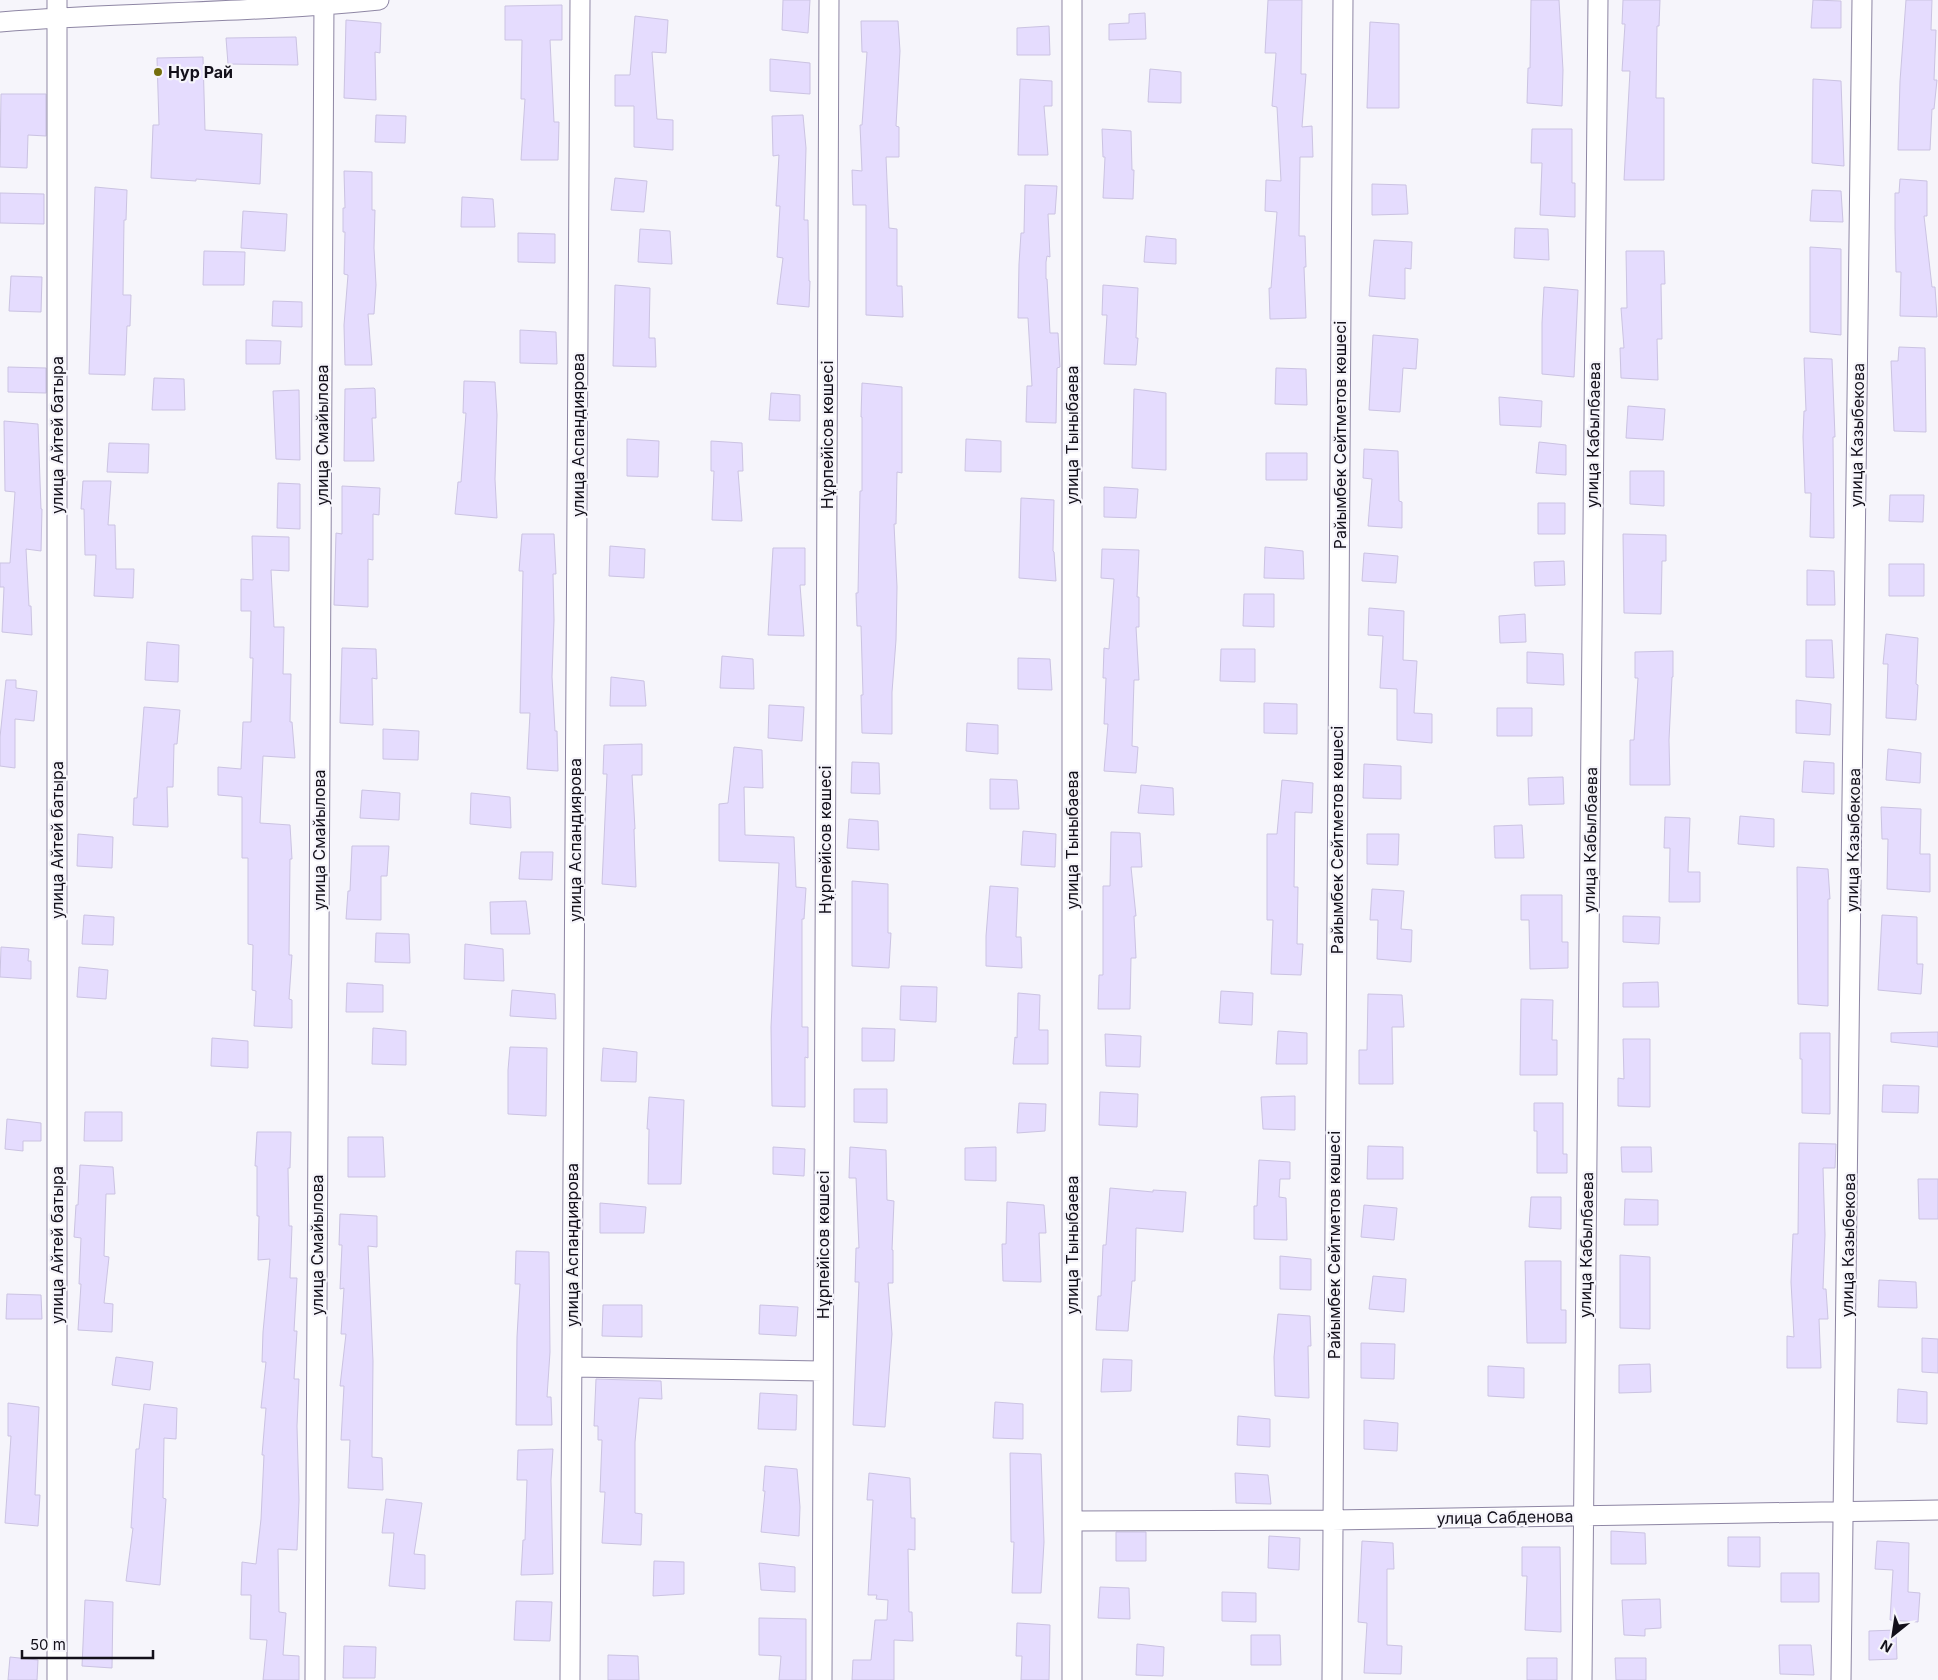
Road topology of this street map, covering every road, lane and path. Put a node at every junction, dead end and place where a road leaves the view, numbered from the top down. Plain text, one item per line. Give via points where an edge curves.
1 (379, 0) edge
2 (580, 0) edge
3 (828, 0) edge
4 (1072, 0) edge
5 (1344, 0) edge
6 (1598, 0) edge
7 (1862, 0) edge
8 (324, 3) edge
9 (57, 9) edge
10 (0, 22) edge
11 (572, 1367) junction
12 (822, 1371) junction
13 (1938, 1510) edge
14 (1845, 1512) junction
15 (1583, 1516) junction
16 (1332, 1520) junction
17 (1072, 1521) junction
18 (57, 1680) edge
19 (314, 1680) edge
20 (570, 1680) edge
21 (822, 1680) edge
22 (1072, 1680) edge
23 (1332, 1680) edge
24 (1582, 1680) edge
25 (1842, 1680) edge

1 - 8 street
2 - 11 street, улица Аспандиярова
3 - 12 street, Нұрпейісов көшесі
4 - 17 street, улица Тыныбаева
5 - 16 street, Райымбек Сейтметов көшесі
6 - 15 street, улица Кабылбаева
7 - 14 street, улица Казыбекова
8 - 9 street
8 - 19 street, улица Смайылова
9 - 10 street
9 - 18 street, улица Айтей батыра
11 - 12 street
11 - 20 street, улица Аспандиярова
12 - 21 street, Нұрпейісов көшесі
13 - 14 street, улица Сабденова
14 - 15 street, улица Сабденова
14 - 25 street, улица Казыбекова
15 - 16 street, улица Сабденова
15 - 24 street, улица Кабылбаева
16 - 17 street, улица Сабденова
16 - 23 street, Райымбек Сейтметов көшесі
17 - 22 street, улица Тыныбаева

